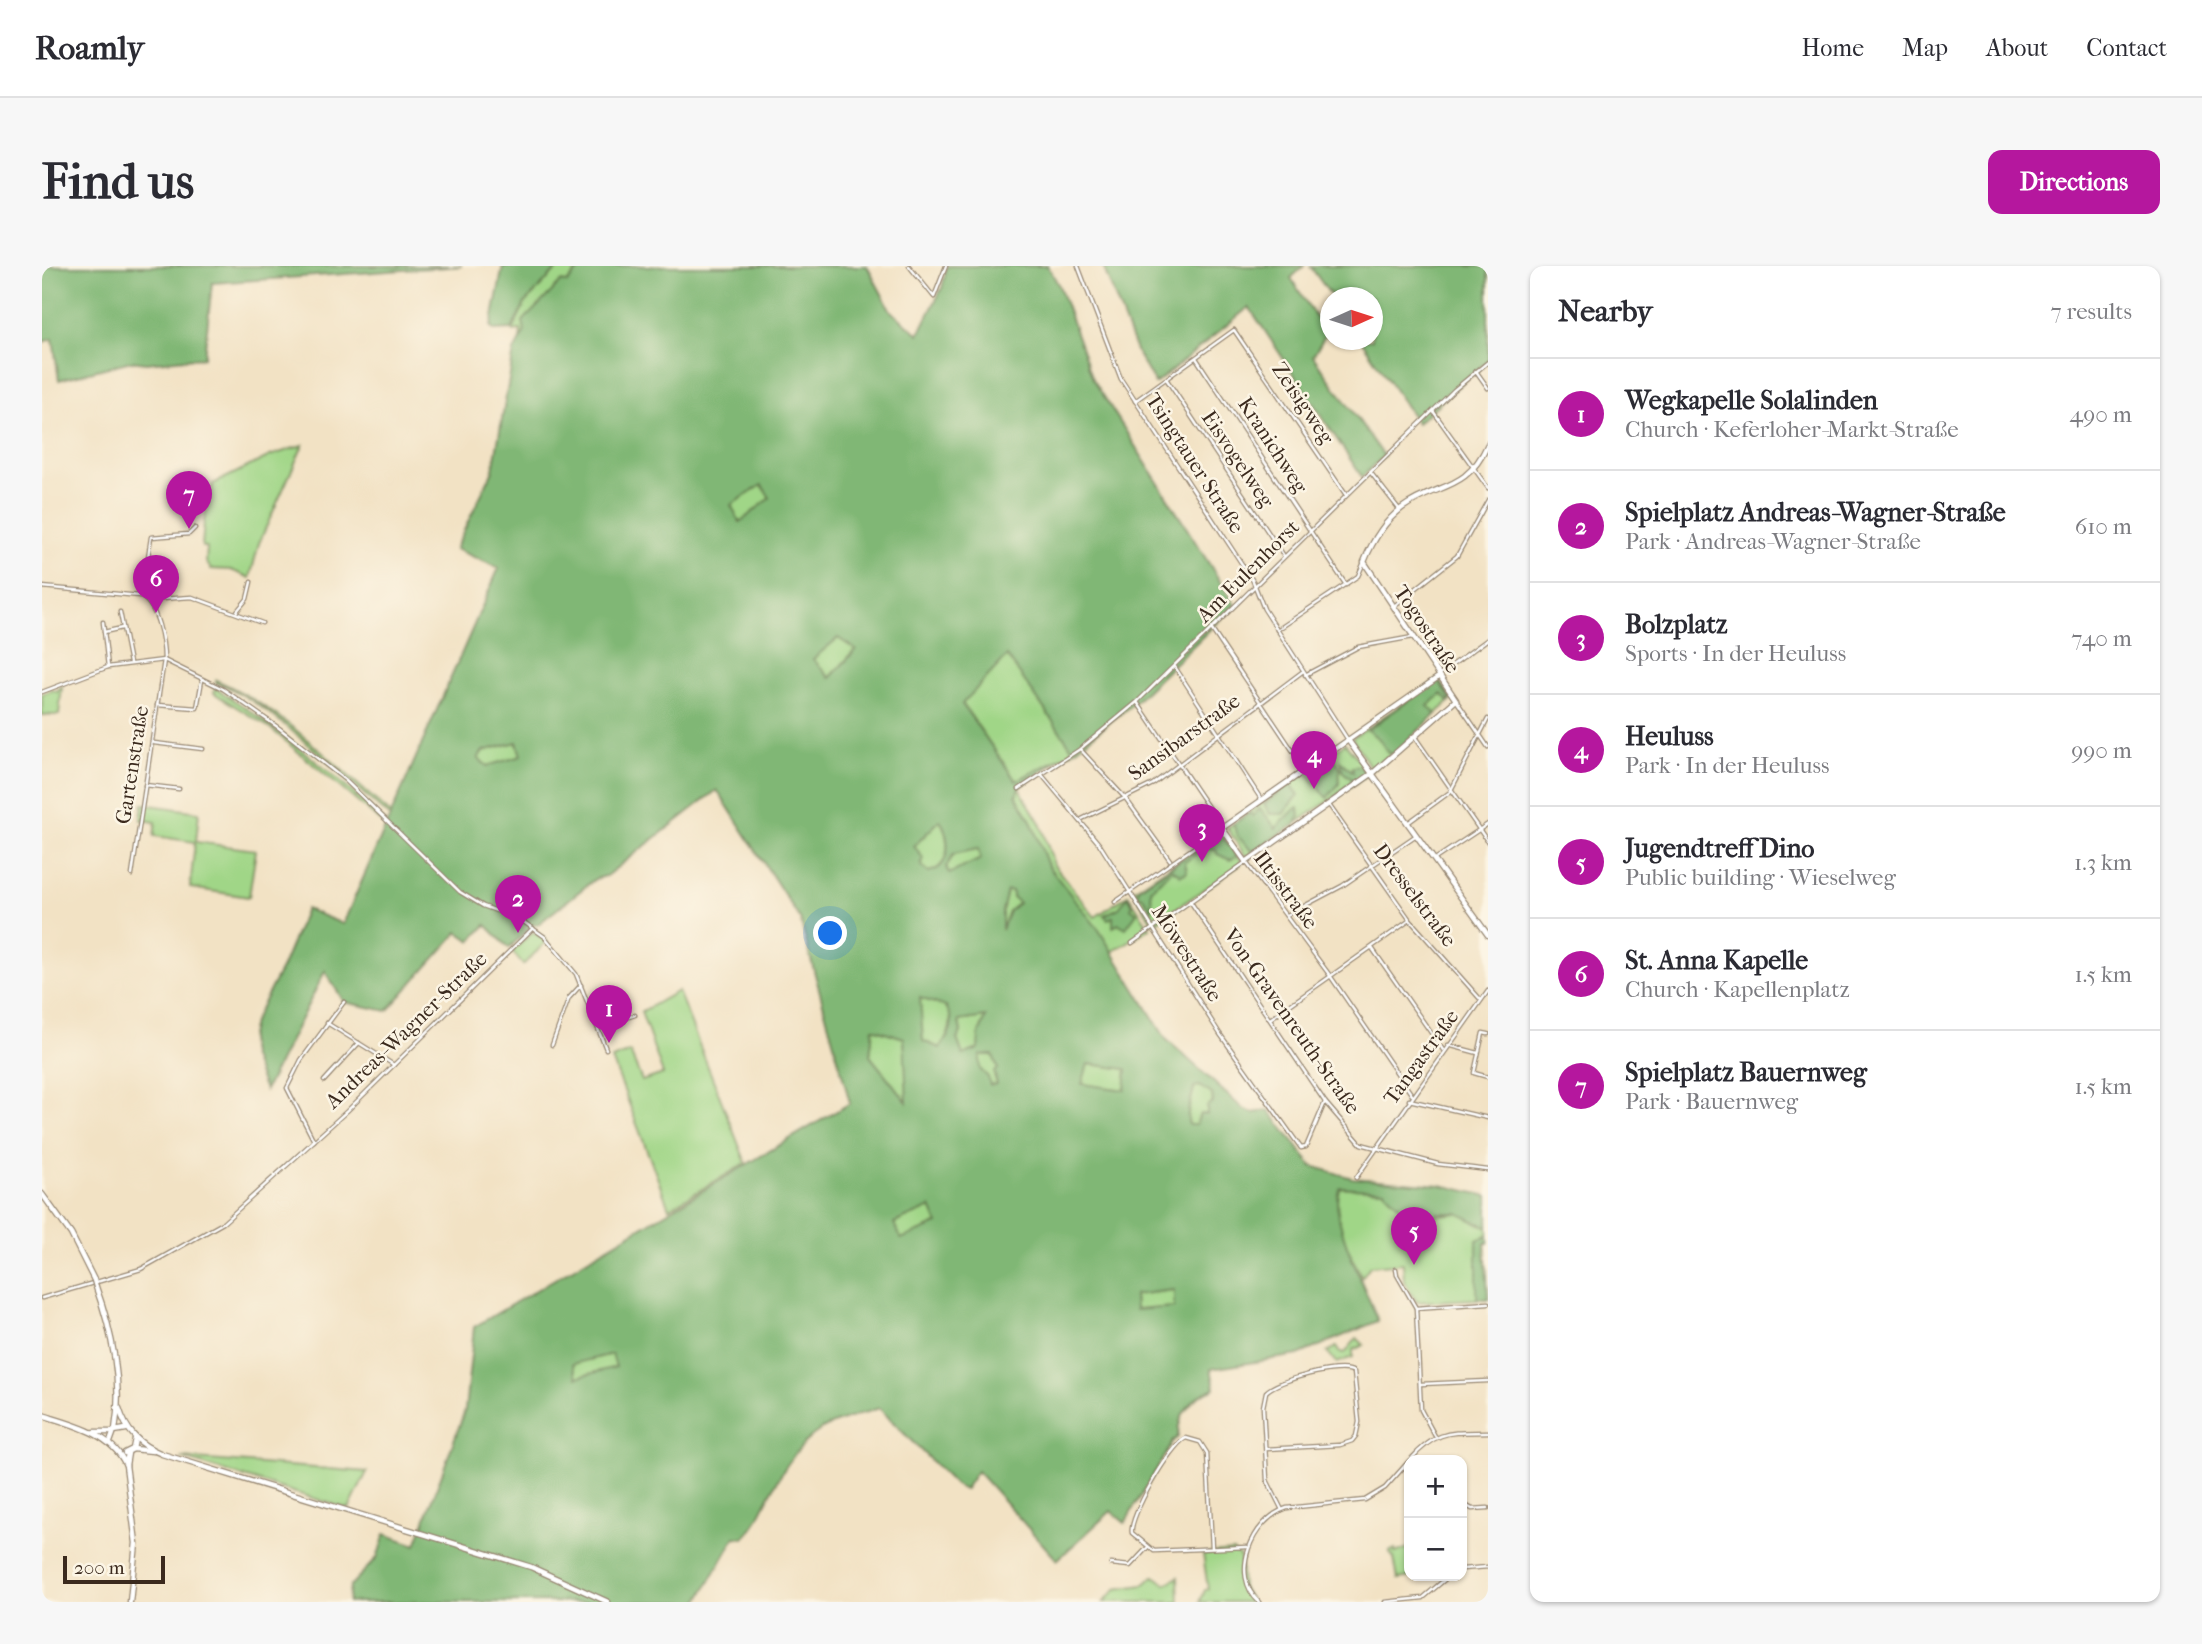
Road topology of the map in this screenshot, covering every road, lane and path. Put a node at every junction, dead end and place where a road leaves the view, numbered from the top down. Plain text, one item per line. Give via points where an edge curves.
1 (909, 266) edge
2 (946, 266) edge
3 (1078, 266) edge
4 (1196, 358) junction
5 (1488, 362) edge
6 (1476, 371) junction
7 (1167, 380) junction
8 (1488, 388) edge
9 (1135, 401) junction
10 (1433, 410) junction
11 (1488, 444) edge
12 (1475, 468) junction
13 (1371, 473) junction
14 (1488, 488) edge
15 (1346, 495) junction
16 (1488, 500) edge
17 (1399, 510) junction
18 (195, 528) dead end
19 (1310, 531) junction
20 (1284, 556) junction
21 (1364, 562) junction
22 (251, 582) dead end
23 (1254, 585) junction
24 (1346, 585) junction
25 (42, 587) edge
26 (142, 597) junction
27 (146, 600) junction
28 (1394, 606) junction
29 (237, 611) junction
30 (120, 612) dead end
31 (103, 622) dead end
32 (262, 623) dead end
33 (123, 628) junction
34 (1212, 630) junction
35 (1277, 630) junction
36 (104, 632) junction
37 (1413, 636) junction
38 (1488, 639) edge
39 (164, 660) junction
40 (130, 663) junction
41 (108, 667) junction
42 (1175, 667) junction
43 (1303, 674) junction
44 (1440, 676) junction
45 (202, 680) junction
46 (42, 692) edge
47 (1456, 700) junction
48 (1137, 702) junction
49 (1258, 702) junction
50 (157, 705) junction
51 (1488, 719) edge
52 (1479, 734) junction
53 (1218, 735) junction
54 (1415, 737) junction
55 (1348, 740) junction
56 (152, 742) junction
57 (1488, 747) edge
58 (1080, 748) junction
59 (203, 749) dead end
60 (1179, 766) junction
61 (1304, 768) junction
62 (1373, 773) junction
63 (1042, 775) junction
64 (145, 785) junction
65 (179, 789) dead end
66 (1019, 789) dead end
67 (1450, 792) junction
68 (1126, 799) junction
69 (1263, 801) junction
70 (1329, 805) junction
71 (1080, 820) junction
72 (1409, 822) junction
73 (1488, 824) edge
74 (1222, 828) junction
75 (1478, 829) junction
76 (1417, 834) junction
77 (1488, 842) edge
78 (1435, 859) junction
79 (1171, 861) junction
80 (1246, 862) junction
81 (1371, 864) junction
82 (132, 875) dead end
83 (1129, 891) junction
84 (1190, 901) junction
85 (1115, 902) dead end
86 (1286, 916) junction
87 (1410, 920) junction
88 (533, 928) junction
89 (1152, 928) junction
90 (1488, 935) edge
91 (1132, 943) dead end
92 (1372, 948) junction
93 (1331, 977) junction
94 (581, 985) junction
95 (1488, 991) edge
96 (1481, 1000) junction
97 (344, 1002) dead end
98 (593, 1013) junction
99 (635, 1015) dead end
100 (1269, 1020) junction
101 (327, 1023) junction
102 (1488, 1034) edge
103 (359, 1043) junction
104 (552, 1045) dead end
105 (1448, 1045) junction
106 (606, 1049) dead end
107 (1443, 1050) junction
108 (1478, 1053) junction
109 (394, 1065) junction
110 (1488, 1077) edge
111 (324, 1081) dead end
112 (1412, 1095) junction
113 (1409, 1100) junction
114 (1325, 1102) junction
115 (1488, 1118) edge
116 (314, 1141) junction
117 (1375, 1149) junction
118 (1488, 1170) edge
119 (1356, 1178) dead end
120 (42, 1194) edge
121 (1396, 1269) dead end
122 (42, 1298) edge
123 (1488, 1303) edge
124 (1416, 1308) junction
125 (1488, 1381) edge
126 (1420, 1384) junction
127 (118, 1408) junction
128 (42, 1415) edge
129 (126, 1429) junction
130 (114, 1431) junction
131 (93, 1432) junction
132 (1488, 1432) edge
133 (1434, 1436) junction
134 (135, 1439) junction
135 (110, 1443) junction
136 (1266, 1449) junction
137 (130, 1451) junction
138 (155, 1451) junction
139 (121, 1454) junction
140 (1416, 1455) edge
141 (126, 1465) junction
142 (1404, 1468) edge
143 (1467, 1506) edge
144 (1488, 1508) edge
145 (1282, 1510) junction
146 (1247, 1547) junction
147 (1147, 1548) junction
148 (1212, 1548) junction
149 (1111, 1564) dead end
150 (1488, 1567) edge
151 (1467, 1569) edge
152 (1443, 1581) edge
153 (130, 1602) edge
154 (608, 1602) edge
155 (1259, 1602) edge
156 (1385, 1602) edge

1 - 2 street via 934,298
3 - 9 street, Tsingtauer Straße via 1121,379
4 - 7 street
4 - 15 street, Zeisigweg via 1234,330
4 - 19 street, Kranichweg
5 - 6 street, Am Eulenhorst
6 - 8 street
6 - 10 street, Am Eulenhorst
7 - 9 street
7 - 20 street, Eisvogelweg
9 - 23 street, Tsingtauer Straße
10 - 12 street
10 - 13 street, Am Eulenhorst
11 - 12 street
12 - 14 street
12 - 17 street via 1449,487
13 - 15 street, Am Eulenhorst
13 - 17 street
15 - 19 street, Am Eulenhorst
16 - 28 street via 1457,556
17 - 21 street
18 - 26 street via 189,534 151,537
19 - 20 street, Am Eulenhorst
19 - 24 street, Kranichweg
20 - 23 street, Am Eulenhorst
21 - 24 street via 1358,576
21 - 28 street, Togostraße
22 - 29 street via 247,599
23 - 34 street, Am Eulenhorst
23 - 35 street, Tsingtauer Straße
24 - 35 street
25 - 26 street
26 - 27 street
27 - 29 street via 192,597
27 - 39 street, Gartenstraße via 158,626
28 - 37 street, Togostraße
29 - 32 street
30 - 33 street
31 - 36 street
33 - 36 street
33 - 40 street
34 - 42 street, Am Eulenhorst
34 - 49 street
35 - 43 street, Tsingtauer Straße
36 - 41 street
37 - 43 street, Sansibarstraße via 1358,647
37 - 44 street, Togostraße
38 - 44 street
39 - 40 street
39 - 45 street
39 - 50 street, Gartenstraße
40 - 41 street
41 - 46 street
42 - 48 street, Am Eulenhorst
42 - 53 street
43 - 49 street, Sansibarstraße
43 - 55 street, Tsingtauer Straße
44 - 47 street, Togostraße
44 - 55 street
45 - 50 street via 197,708
45 - 88 street via 257,710 334,772 460,892
47 - 52 street, Togostraße
47 - 54 street
48 - 58 street, Am Eulenhorst
48 - 60 street, Iltisstraße
49 - 53 street, Sansibarstraße
49 - 61 street
50 - 56 street, Gartenstraße
51 - 52 street
52 - 57 street, Togostraße
52 - 67 street
53 - 60 street, Sansibarstraße
53 - 69 street
54 - 62 street
54 - 67 street
55 - 61 street
55 - 62 street
56 - 59 street
56 - 64 street, Gartenstraße
58 - 63 street, Am Eulenhorst
58 - 68 street
60 - 68 street, Sansibarstraße
60 - 74 street, Iltisstraße
61 - 69 street
62 - 70 street
62 - 72 street
63 - 66 street, Am Eulenhorst
63 - 71 street, Möwestraße
64 - 65 street
64 - 82 street, Gartenstraße
67 - 72 street
67 - 75 street
68 - 71 street, Sansibarstraße
68 - 79 street
69 - 74 street
70 - 80 street
70 - 81 street, Dresselstraße
71 - 83 street, Möwestraße
72 - 76 street
73 - 75 street
74 - 79 street
74 - 80 street, Iltisstraße
75 - 77 street
75 - 78 street
76 - 78 street
76 - 81 street
78 - 90 street
79 - 83 street
80 - 84 street
80 - 86 street, Iltisstraße
81 - 86 street via 1342,886
81 - 87 street, Dresselstraße
83 - 85 street
83 - 89 street, Möwestraße
84 - 89 street
84 - 100 street, Von-Gravenreuth-Straße
86 - 93 street, Iltisstraße
87 - 92 street
87 - 96 street, Dresselstraße
88 - 94 street via 564,957
88 - 109 street, Andreas-Wagner-Straße
89 - 91 street
89 - 114 street, Möwestraße via 1304,1150
92 - 93 street
92 - 107 street
93 - 100 street
93 - 112 street, Iltisstraße
94 - 98 street
94 - 104 street via 569,998
95 - 96 street, Tangastraße
96 - 105 street, Tangastraße
97 - 101 street
98 - 99 street via 620,1020
98 - 106 street
100 - 114 street, Von-Gravenreuth-Straße
101 - 103 street
101 - 116 street via 287,1088
102 - 108 street via 1483,1033
103 - 109 street
103 - 111 street
105 - 107 street, Tangastraße
105 - 108 street
107 - 112 street, Tangastraße
108 - 110 street via 1474,1073
109 - 116 street, Andreas-Wagner-Straße
112 - 113 street, Tangastraße
113 - 115 street
113 - 117 street, Tangastraße
114 - 117 street, Von-Gravenreuth-Straße via 1361,1144
116 - 122 street, Andreas-Wagner-Straße via 223,1223 184,1247 141,1269
117 - 118 street
117 - 119 street, Tangastraße
120 - 127 street, bridge via 71,1234 96,1287 111,1342
121 - 124 street
123 - 124 street
124 - 126 street
125 - 126 street
126 - 133 street via 1422,1416
127 - 129 street
127 - 130 street
128 - 131 street
129 - 130 street
129 - 134 street
130 - 131 street
130 - 135 street
131 - 135 street
132 - 133 street
133 - 140 street
134 - 137 street
134 - 138 street
135 - 139 street
136 - 136 street via 1263,1401 1269,1388 1338,1367 1354,1372 1359,1422 1352,1441
136 - 145 street via 1269,1487
137 - 138 street
137 - 139 street
137 - 141 street
138 - 154 street via 531,1567
139 - 141 street
141 - 153 street via 136,1542
142 - 145 street via 1385,1488 1365,1500
143 - 144 street
145 - 146 street
146 - 148 street
146 - 155 street via 1247,1582
147 - 148 street
147 - 148 street via 1132,1533 1133,1517 1174,1446 1191,1438 1203,1444 1207,1453
147 - 149 street via 1130,1566
150 - 151 street
152 - 156 street via 1423,1598

